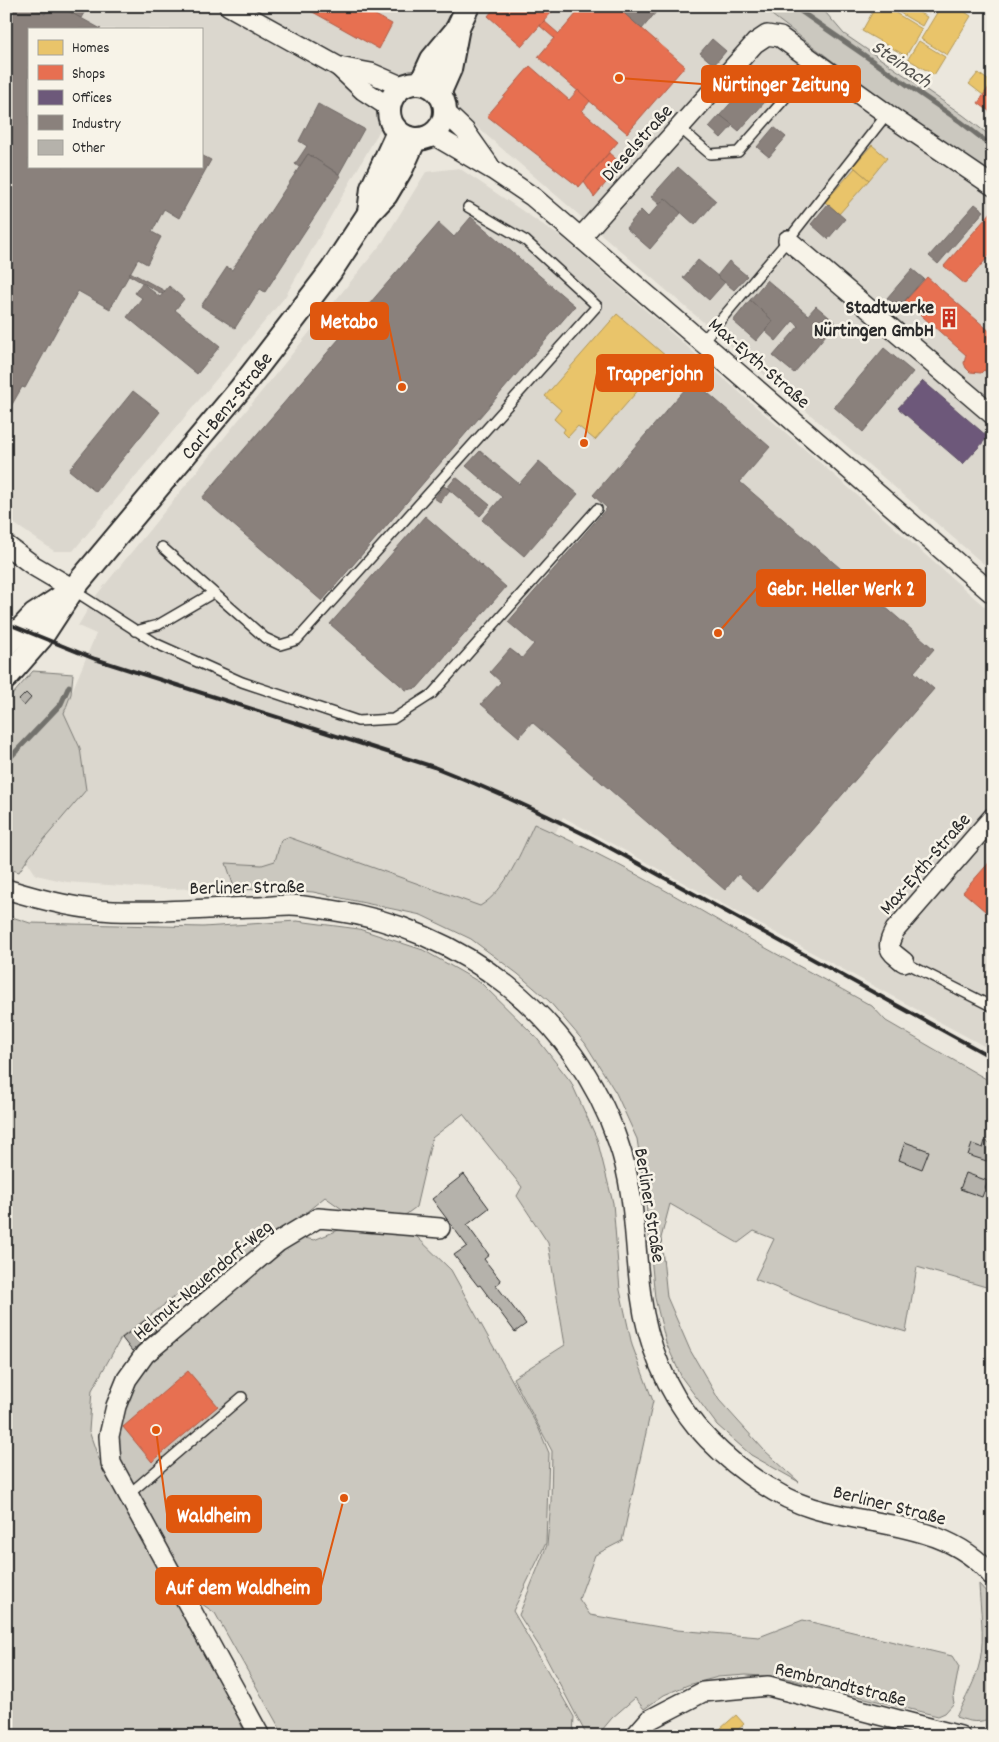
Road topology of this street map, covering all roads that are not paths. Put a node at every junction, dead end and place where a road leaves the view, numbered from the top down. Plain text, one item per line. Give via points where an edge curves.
1 (229, 6) edge
2 (468, 6) edge
3 (816, 63) junction
4 (340, 67) junction
5 (427, 94) junction
6 (389, 107) junction
7 (887, 114) junction
8 (679, 128) junction
9 (415, 135) junction
10 (493, 170) junction
11 (993, 186) edge
12 (468, 207) dead end
13 (581, 237) junction
14 (788, 240) junction
15 (702, 342) junction
16 (993, 415) edge
17 (596, 509) dead end
18 (6, 545) edge
19 (162, 547) dead end
20 (73, 590) junction
21 (213, 593) junction
22 (993, 594) edge
23 (135, 631) junction
24 (6, 645) edge
25 (6, 678) edge
26 (993, 817) edge
27 (6, 889) edge
28 (904, 962) joint
29 (993, 1007) edge
30 (440, 1228) dead end
31 (242, 1397) dead end
32 (129, 1494) junction
33 (993, 1577) edge
34 (260, 1736) edge
35 (635, 1736) edge
36 (960, 1736) edge

1 - 4 street, Max-Eyth-Straße
2 - 5 street, Carl-Benz-Straße via 458,27 432,58
3 - 7 street
3 - 8 street, Dieselstraße via 780,37 767,34 755,43
3 - 8 lane via 738,152 710,154
4 - 5 street, Max-Eyth-Straße via 371,73
4 - 6 street, Max-Eyth-Straße via 363,90
5 - 6 street, Carl-Benz-Straße via 394,95
5 - 9 street, Carl-Benz-Straße via 441,125
5 - 10 street, Max-Eyth-Straße via 465,131
6 - 9 street via 391,121
7 - 11 street
7 - 14 lane
8 - 13 street, Dieselstraße
9 - 10 street, Max-Eyth-Straße
9 - 20 street, Carl-Benz-Straße via 372,188 369,213 330,271 241,388
10 - 13 street, Max-Eyth-Straße
12 - 21 lane via 526,242 597,306 297,640 280,646 265,638
13 - 15 street, Max-Eyth-Straße
14 - 15 lane
14 - 16 street
15 - 22 street, Max-Eyth-Straße
17 - 23 lane via 432,694 393,719 358,722 242,682
18 - 20 street
19 - 21 lane
20 - 23 lane
20 - 24 street via 34,615
20 - 25 street via 41,638
21 - 23 lane via 158,625
26 - 28 street, Max-Eyth-Straße via 895,930 889,942 891,951
27 - 33 street, Berliner Straße via 73,906 109,911 292,905 355,913 420,934 484,967 526,1001 563,1040 601,1100 625,1166 634,1213 641,1299 650,1339 665,1379 695,1425 734,1464 790,1499 811,1508 918,1530 937,1537 964,1550
28 - 29 lane
30 - 32 street, Helmut-Nauendorf-Weg via 318,1218 278,1242 177,1326 145,1354 127,1379 116,1406 109,1436 111,1463
31 - 32 lane
32 - 34 street, Helmut-Nauendorf-Weg
35 - 36 street, Rembrandtstraße via 649,1720 703,1692 768,1686

